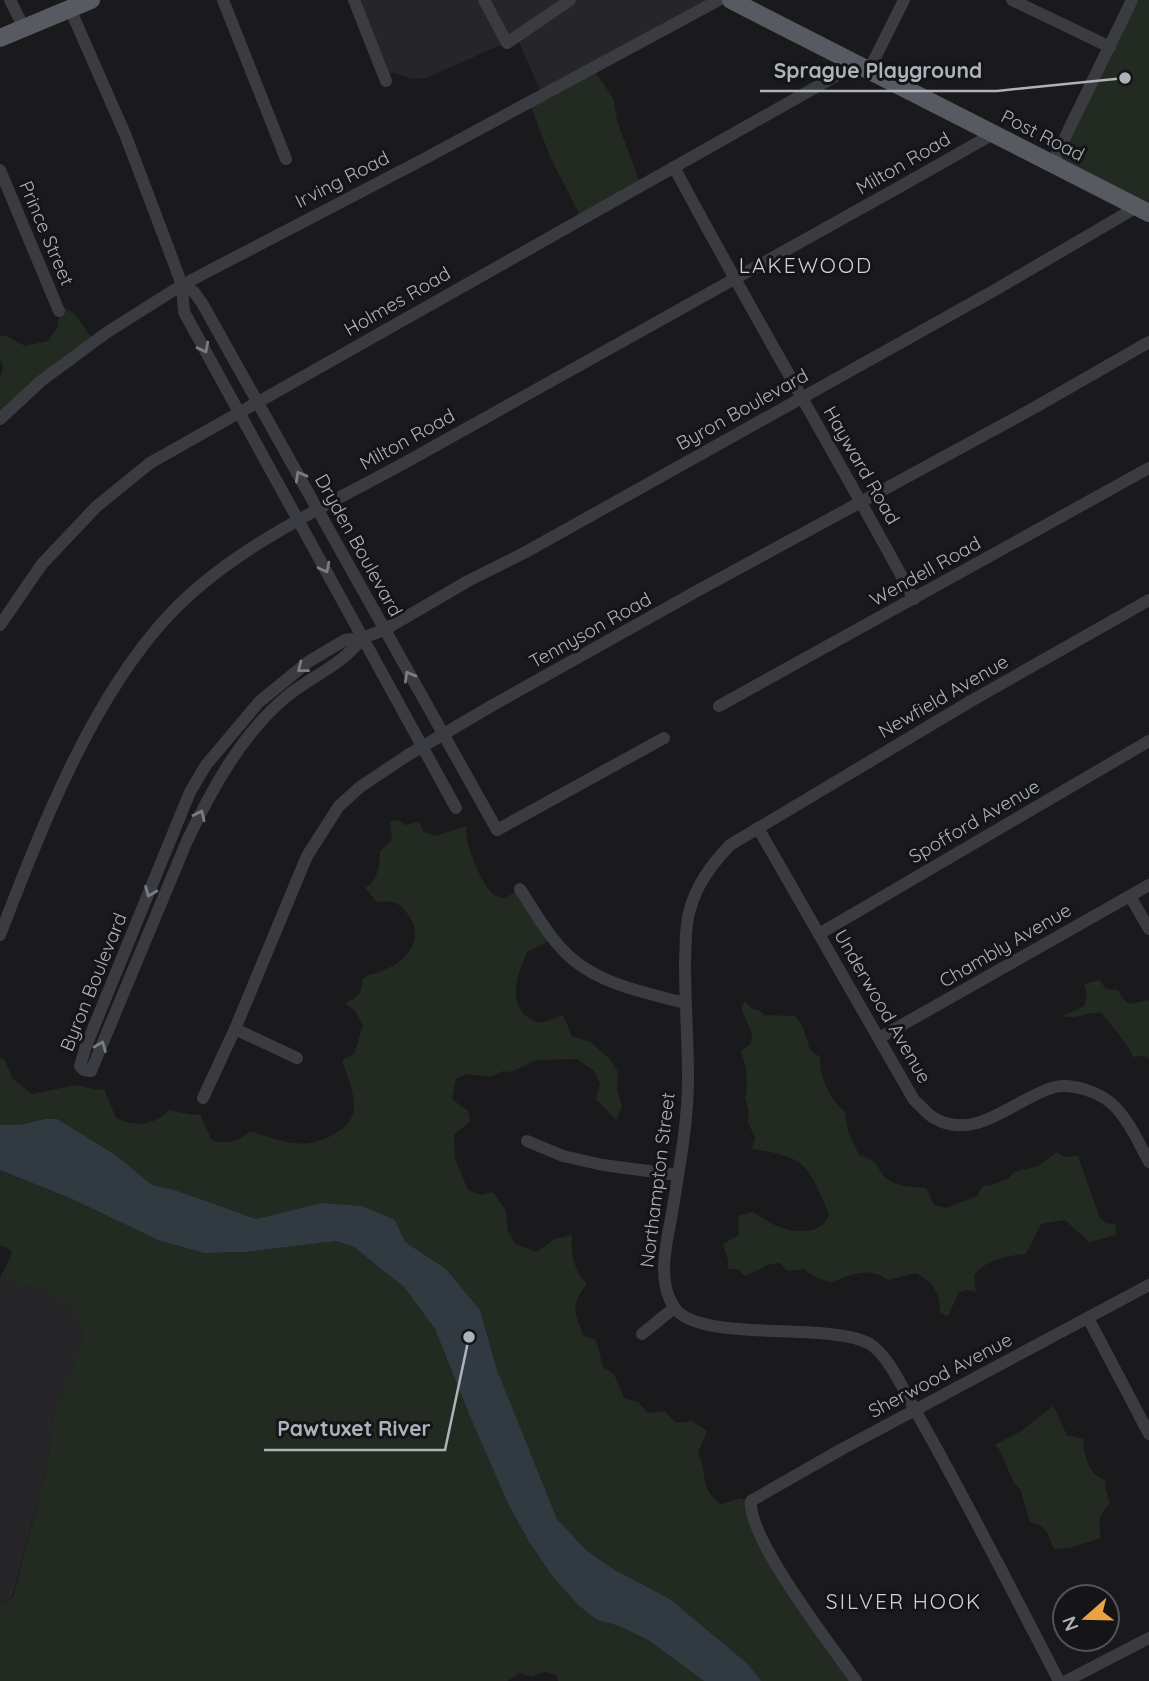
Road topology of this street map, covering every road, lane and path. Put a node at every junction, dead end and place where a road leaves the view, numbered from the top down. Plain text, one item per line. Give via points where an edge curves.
1 (10, 0) edge
2 (92, 0) edge
3 (223, 0) edge
4 (354, 0) edge
5 (484, 0) edge
6 (570, 0) edge
7 (719, 0) edge
8 (731, 0) edge
9 (904, 0) edge
10 (1012, 0) edge
11 (1132, 0) edge
12 (70, 9) junction
13 (24, 28) junction
14 (0, 38) edge
15 (1110, 47) junction
16 (863, 67) junction
17 (386, 81) dead end
18 (993, 134) junction
19 (286, 159) dead end
20 (1052, 164) junction
21 (674, 167) junction
22 (0, 170) edge
23 (1143, 210) edge
24 (734, 281) junction
25 (182, 285) junction
26 (59, 311) dead end
27 (1149, 342) edge
28 (802, 398) junction
29 (259, 401) junction
30 (239, 413) junction
31 (0, 419) edge
32 (1149, 468) edge
33 (862, 503) junction
34 (318, 510) junction
35 (300, 520) junction
36 (914, 599) junction
37 (1149, 600) edge
38 (0, 625) edge
39 (384, 630) junction
40 (362, 638) junction
41 (719, 706) dead end
42 (443, 735) junction
43 (664, 738) dead end
44 (1149, 741) edge
45 (423, 746) junction
46 (215, 755) junction
47 (229, 765) junction
48 (456, 808) dead end
49 (758, 828) junction
50 (159, 868) junction
51 (173, 874) junction
52 (1149, 885) edge
53 (520, 889) dead end
54 (1130, 896) junction
55 (1149, 929) edge
56 (819, 934) junction
57 (0, 935) edge
58 (685, 1003) junction
59 (236, 1029) junction
60 (879, 1038) junction
61 (297, 1058) dead end
62 (203, 1098) dead end
63 (527, 1141) dead end
64 (1149, 1162) edge
65 (678, 1175) junction
66 (1149, 1285) edge
67 (674, 1308) junction
68 (1088, 1318) junction
69 (642, 1334) dead end
70 (915, 1410) junction
71 (1149, 1434) edge
72 (1149, 1638) edge
73 (856, 1681) edge
74 (1059, 1681) edge
75 (1066, 1681) edge

1 - 13 street
2 - 12 main road
3 - 19 street
4 - 17 street
5 - 6 street via 507,43
7 - 25 street, Irving Road
8 - 16 main road, Post Road
9 - 16 street
10 - 15 street
11 - 15 street
12 - 13 main road
12 - 25 street, Dryden Boulevard via 125,134
13 - 14 main road
15 - 20 street
16 - 18 main road, Post Road
16 - 21 street, Holmes Road
18 - 20 main road, Post Road
18 - 24 street, Milton Road
20 - 23 main road, Post Road
21 - 24 street, Hayward Road
21 - 29 street, Holmes Road
22 - 26 street, Prince Street
23 - 28 street, Byron Boulevard
24 - 28 street, Hayward Road
24 - 34 street, Milton Road
25 - 29 street, Dryden Boulevard via 202,303
25 -> 30 street, Dryden Boulevard via 184,312
25 - 31 street, Irving Road via 106,333 41,381
27 - 33 street, Tennyson Road
28 - 33 street, Hayward Road
28 - 39 street, Byron Boulevard
29 - 30 street, Holmes Road
34 -> 29 street, Dryden Boulevard
30 - 35 street, Dryden Boulevard
30 - 38 street, Holmes Road via 150,463 96,507 42,564
32 - 36 street, Wendell Road
33 - 36 street, Hayward Road
33 - 42 street, Tennyson Road
34 - 35 street, Milton Road
34 - 39 street, Dryden Boulevard
35 -> 40 street, Dryden Boulevard
35 - 57 street, Milton Road via 201,584 168,616 102,704
36 - 41 street, Wendell Road
37 - 49 street, Newfield Avenue
39 - 40 street, Byron Boulevard
42 -> 39 street, Dryden Boulevard
40 - 45 street, Dryden Boulevard
40 -> 46 street, Byron Boulevard via 345,640 308,662 259,702
40 - 47 street, Byron Boulevard via 352,652 287,696 253,729
42 - 43 street, Dryden Boulevard via 497,830
42 - 45 street, Tennyson Road
44 - 56 street, Spofford Avenue
45 - 48 street, Dryden Boulevard
45 - 59 street, Tennyson Road via 339,806 307,856
46 - 47 street
46 - 50 street, Byron Boulevard via 190,792
51 -> 47 street, Byron Boulevard via 205,804
49 - 56 street, Underwood Avenue
49 - 58 street, Northampton Street via 730,845 698,889 686,939
50 - 51 street
50 -> 51 street, Byron Boulevard via 86,1046 80,1066 85,1070 91,1071
52 - 54 street, Chambly Avenue
53 - 58 street via 561,948 578,964 630,989
54 - 55 street
54 - 60 street, Chambly Avenue
56 - 60 street, Underwood Avenue
58 - 65 street, Northampton Street via 688,1082
59 - 61 street
59 - 62 street, Tennyson Road
60 - 64 street, Underwood Avenue via 914,1100 932,1117 963,1125 998,1116 1055,1087 1073,1086 1111,1103
63 - 65 street via 563,1156
65 - 67 street, Northampton Street via 664,1260 664,1279
66 - 68 street, Sherwood Avenue
67 - 69 street
67 - 70 street via 686,1320 844,1336 870,1343 883,1356
68 - 70 street, Sherwood Avenue
68 - 71 street
70 - 73 street, Sherwood Avenue via 751,1501 757,1532 778,1569
70 - 74 street
72 - 75 street

